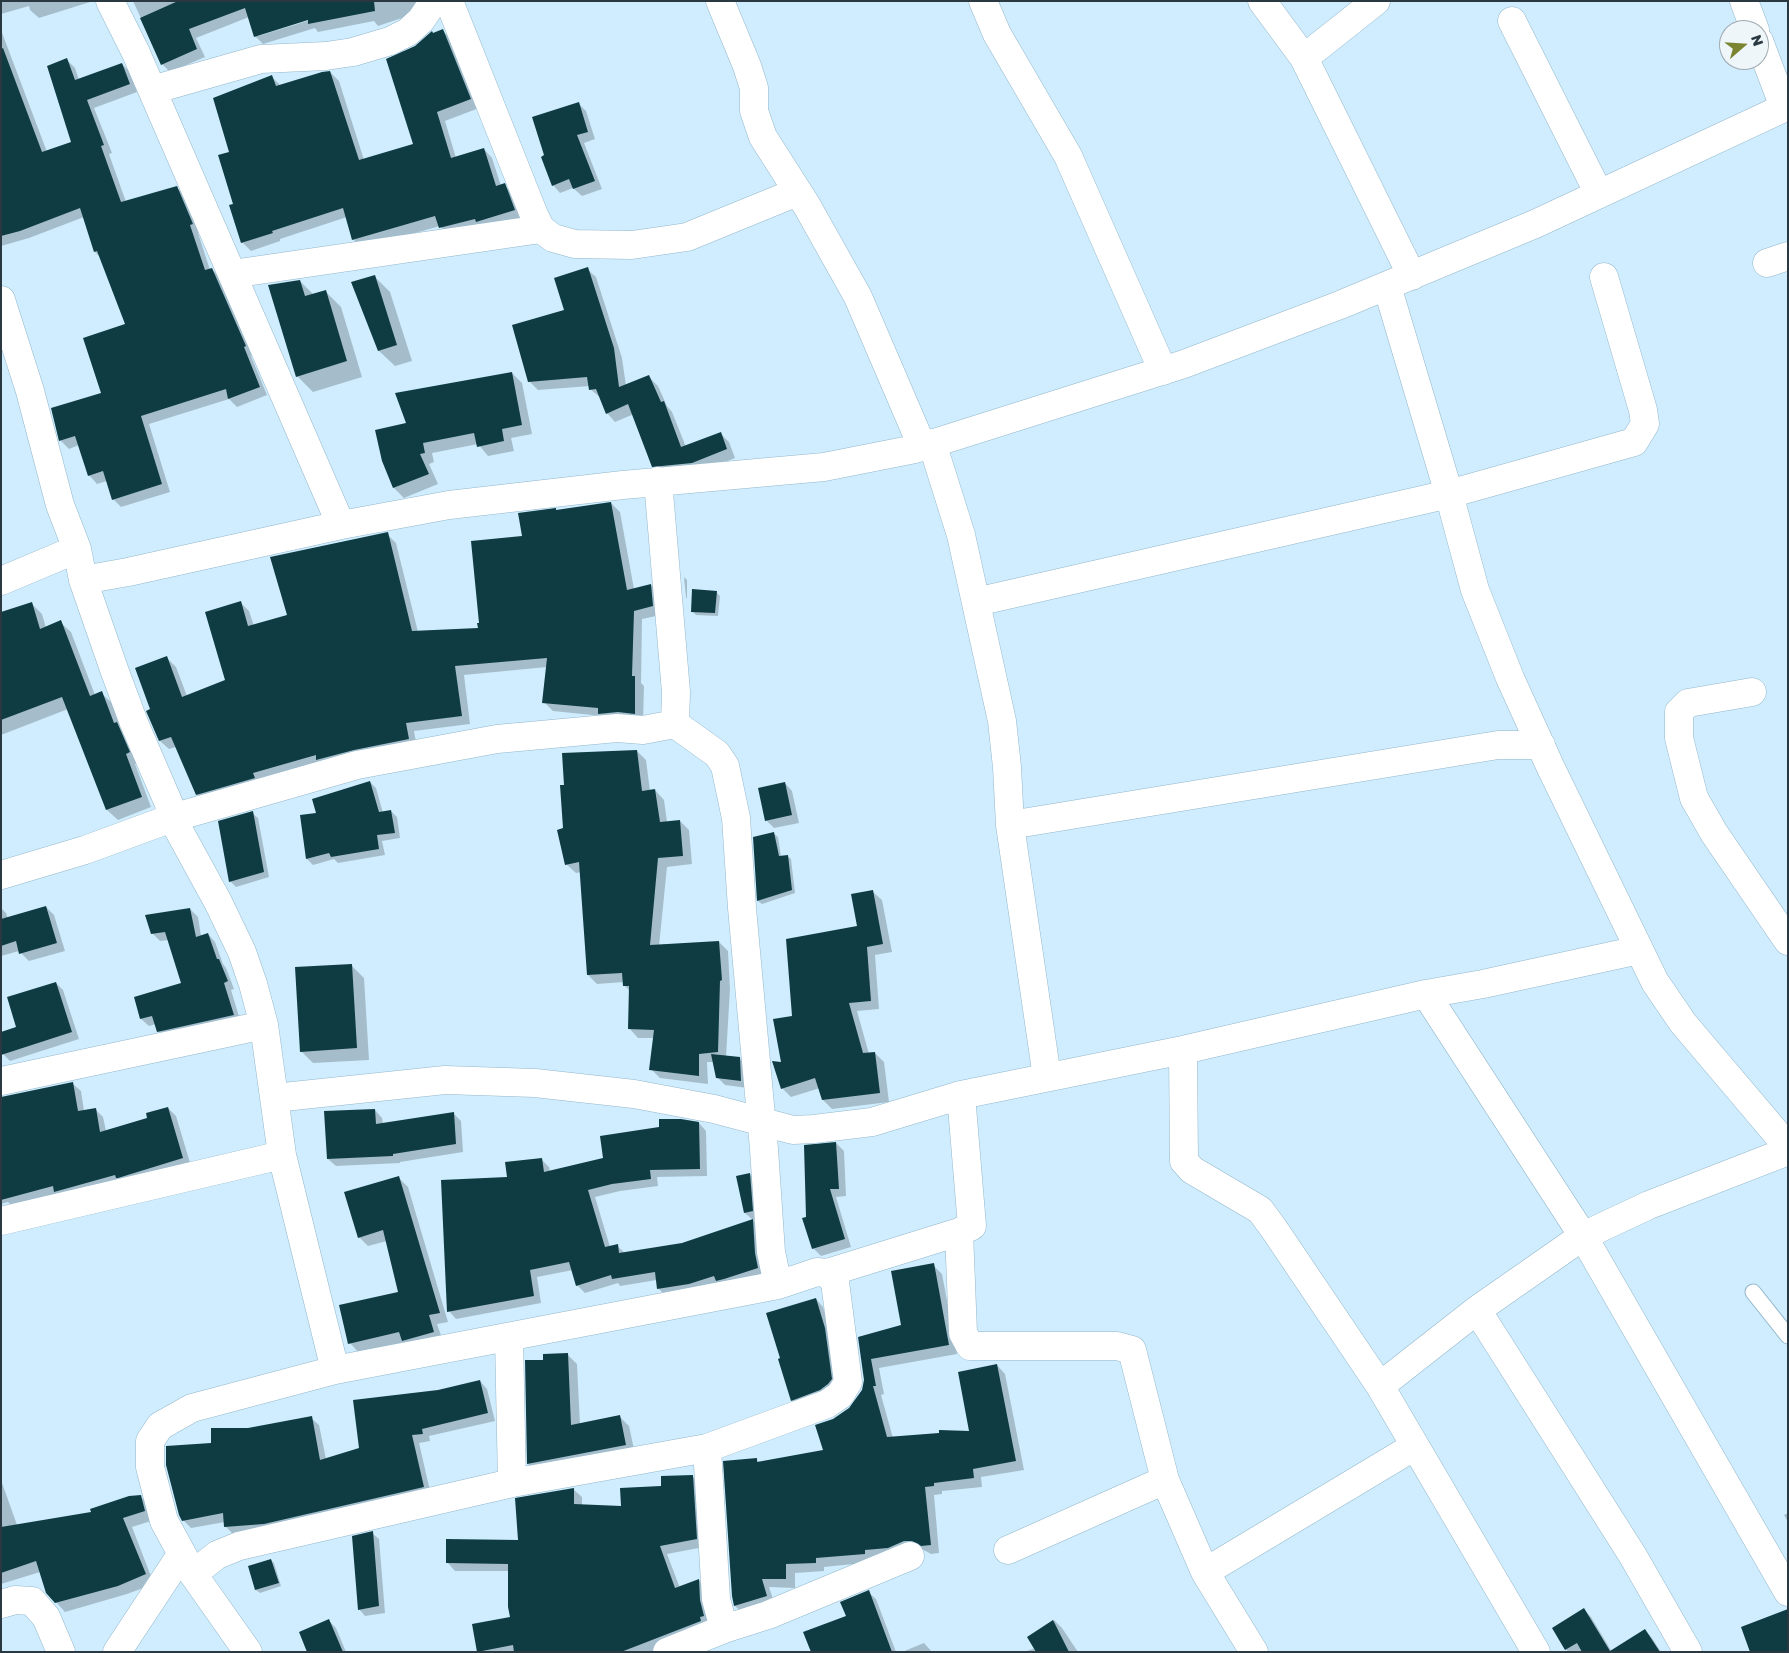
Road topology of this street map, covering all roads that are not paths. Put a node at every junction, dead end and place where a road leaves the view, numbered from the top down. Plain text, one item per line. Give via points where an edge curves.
1 (110, 1) edge
2 (434, 1) edge
3 (449, 1) edge
4 (720, 1) edge
5 (982, 1) edge
6 (1262, 1) edge
7 (1376, 1) edge
8 (1744, 1) edge
9 (1751, 20) edge
10 (1512, 21) dead end
11 (1304, 58) junction
12 (1769, 65) edge
13 (152, 90) junction
14 (1786, 106) edge
15 (797, 192) junction
16 (1600, 194) junction
17 (541, 229) junction
18 (232, 274) junction
19 (1604, 277) dead end
20 (1399, 281) junction
21 (2, 302) edge
22 (1164, 371) junction
23 (927, 445) junction
24 (658, 481) junction
25 (1449, 494) junction
26 (341, 525) junction
27 (77, 549) junction
28 (84, 580) junction
29 (1, 581) edge
30 (976, 602) junction
31 (1752, 692) dead end
32 (675, 724) junction
33 (1540, 745) junction
34 (172, 818) junction
35 (1010, 825) junction
36 (1, 875) edge
37 (1788, 941) edge
38 (1639, 950) junction
39 (1426, 994) junction
40 (264, 1025) junction
41 (1183, 1050) junction
42 (1046, 1076) junction
43 (1, 1082) edge
44 (961, 1095) junction
45 (274, 1098) junction
46 (762, 1120) junction
47 (1788, 1147) edge
48 (1788, 1151) edge
49 (282, 1155) junction
50 (1, 1221) edge
51 (959, 1232) junction
52 (1583, 1236) junction
53 (828, 1272) junction
54 (778, 1285) junction
55 (1753, 1292) dead end
56 (1477, 1310) junction
57 (1788, 1336) edge
58 (509, 1337) junction
59 (336, 1370) junction
60 (1380, 1386) junction
61 (1415, 1446) junction
62 (707, 1448) junction
63 (1165, 1480) junction
64 (512, 1483) junction
65 (1008, 1550) dead end
66 (910, 1556) dead end
67 (187, 1564) junction
68 (1205, 1572) junction
69 (1788, 1592) edge
70 (1, 1604) edge
71 (724, 1629) junction
72 (61, 1652) edge
73 (117, 1652) edge
74 (248, 1652) edge
75 (667, 1652) edge
76 (1254, 1652) edge
77 (1536, 1652) edge
78 (1688, 1652) edge

1 - 13 street
2 - 13 street via 408,32 390,41 354,52 261,60
3 - 17 street
4 - 15 street via 754,88 754,111 763,137
5 - 22 street via 997,34 1068,156
6 - 11 street
7 - 11 street
8 - 9 street
10 - 16 street
11 - 20 street
12 - 14 street
13 - 18 street
14 - 16 street
15 - 17 street via 686,237 632,245 575,244 553,238
15 - 23 street via 858,297
16 - 20 street
17 - 18 street
18 - 26 street
19 - 25 street via 1643,410 1645,424 1634,442
20 - 22 street
20 - 25 street
21 - 27 street via 60,505
22 - 23 street
23 - 24 street via 824,467
23 - 30 street via 961,535
24 - 26 street via 449,505
24 - 32 street via 676,692
25 - 30 street
25 - 33 street via 1475,590
26 - 28 street
27 - 28 street
27 - 29 street
28 - 34 street via 115,672
30 - 35 street via 1002,721
31 - 37 street via 1688,703 1679,712 1678,738 1694,798 1714,833
32 - 34 street via 643,730 617,728 497,739 367,763
32 - 46 street via 717,754 725,766 736,818
33 - 35 street via 1498,745
33 - 38 street
34 - 36 street via 85,850
34 - 40 street via 242,952
35 - 42 street
38 - 39 street
38 - 47 street via 1655,982 1683,1023
39 - 41 street
39 - 52 street
40 - 43 street
40 - 45 street
41 - 42 street
41 - 60 street via 1184,1161 1192,1170 1260,1210
42 - 44 street
44 - 46 street via 872,1122 814,1130 793,1130
44 - 51 street via 972,1226
45 - 46 street via 445,1080 535,1083 634,1094
45 - 49 street
46 - 54 street via 771,1252
48 - 52 street via 1649,1205
49 - 50 street
49 - 59 street
51 - 53 street
51 - 63 street via 963,1333 970,1346 1117,1346 1132,1350
52 - 56 street
52 - 69 street
53 - 54 street via 818,1272
53 - 62 street via 835,1282 848,1382 840,1395 827,1404
54 - 58 street
55 - 57 lane
56 - 60 street
56 - 78 street via 1633,1556
58 - 59 street
58 - 64 street
59 - 67 street via 192,1408 160,1426 150,1441 150,1467 164,1521
60 - 61 street
61 - 68 street
61 - 77 street
62 - 64 street
62 - 71 street via 716,1599
63 - 65 street
63 - 68 street
64 - 67 street via 239,1546
66 - 71 street via 768,1615
67 - 73 street
67 - 74 street
68 - 76 street
70 - 72 street via 14,1600 32,1601 46,1617
71 - 75 street

